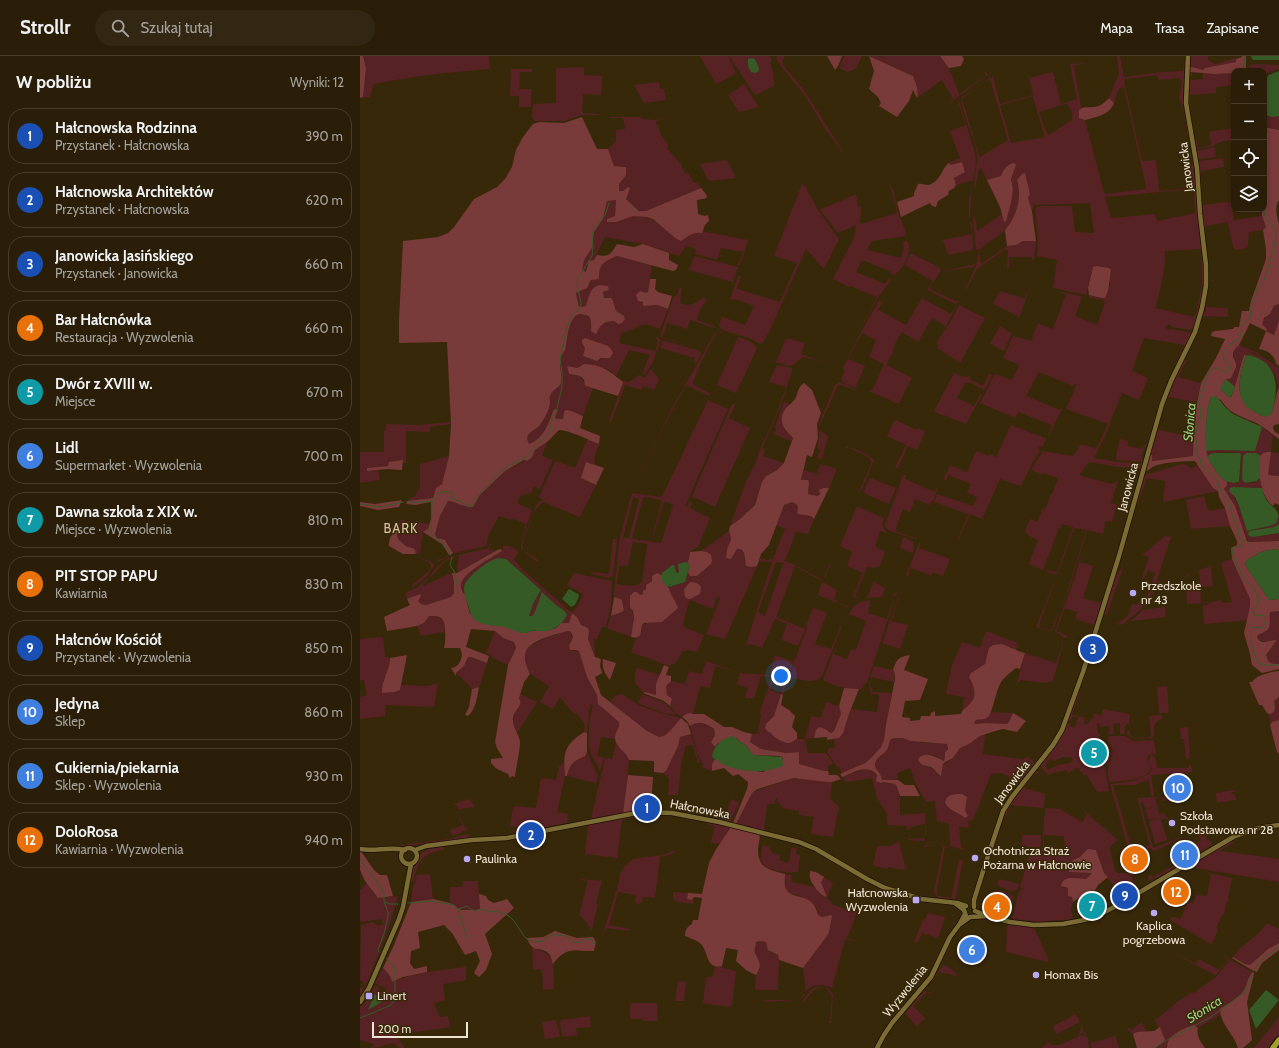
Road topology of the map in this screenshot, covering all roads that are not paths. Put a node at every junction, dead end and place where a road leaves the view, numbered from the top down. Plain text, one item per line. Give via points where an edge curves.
1 (1188, 56) edge
2 (1279, 825) edge
3 (430, 846) junction
4 (387, 848) junction
5 (360, 849) edge
6 (405, 850) junction
7 (415, 850) junction
8 (402, 855) junction
9 (417, 855) junction
10 (409, 864) junction
11 (969, 909) junction
12 (988, 916) junction
13 (972, 917) junction
14 (960, 925) junction
15 (360, 1002) edge
16 (1279, 1040) edge
17 (877, 1048) edge
18 (1272, 1048) edge

1 - 11 street, Janowicka via 1186,100 1197,168 1206,269 1202,308 1193,337 1159,411 1120,556 1065,720 1053,745 1002,811
2 - 12 street via 1258,828 1236,836 1118,905 1090,918 1069,923 1034,925
3 - 7 street, Hałcnowska
3 - 9 street, Hałcnowska
3 - 11 street, Hałcnowska via 510,838 642,812 672,813 799,842 885,888 920,899 960,903
4 - 5 street
4 - 6 street
4 - 8 street
6 - 7 street
6 - 8 street
7 - 9 street
8 - 10 street via 402,860
9 - 10 street via 415,862
10 - 15 street via 399,919 369,988
11 - 12 street
11 - 13 street
11 - 13 street via 966,916
11 - 14 street, Wyzwolenia
12 - 13 street
13 - 14 street, Wyzwolenia
14 - 17 street, Wyzwolenia via 950,937 931,977 888,1029
16 - 18 highway

